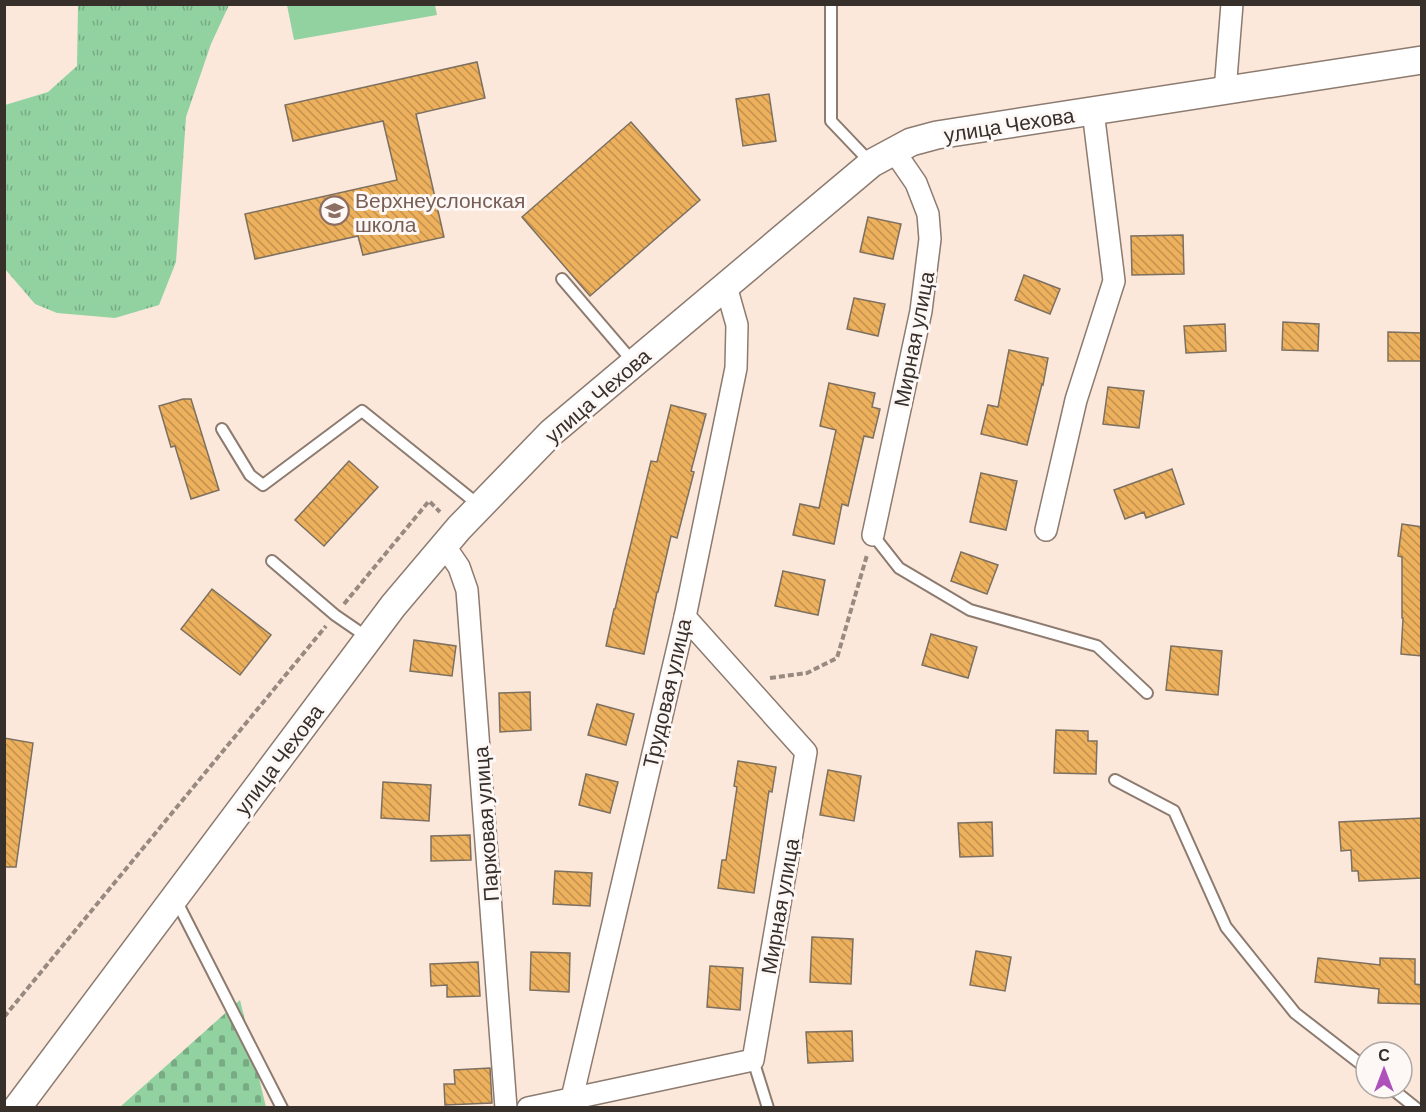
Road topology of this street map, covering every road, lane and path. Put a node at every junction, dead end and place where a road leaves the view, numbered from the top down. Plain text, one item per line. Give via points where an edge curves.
1 (1232, 4) edge
2 (830, 7) edge
3 (1422, 60) edge
4 (1226, 92) junction
5 (1092, 111) junction
6 (883, 157) junction
7 (562, 279) dead end
8 (726, 286) junction
9 (634, 363) junction
10 (222, 429) dead end
11 (480, 506) junction
12 (1046, 530) dead end
13 (873, 535) junction
14 (452, 537) junction
15 (272, 561) dead end
16 (335, 615) junction
17 (684, 617) junction
18 (369, 638) junction
19 (742, 681) junction
20 (1147, 693) dead end
21 (1115, 780) dead end
22 (174, 897) junction
23 (4, 1017) edge
24 (753, 1059) junction
25 (1354, 1059) edge
26 (572, 1098) junction
27 (17, 1107) edge
28 (282, 1107) edge
29 (506, 1107) edge
30 (528, 1107) edge
31 (768, 1107) edge

1 - 4 street
2 - 6 lane via 831,121
3 - 4 street, улица Чехова
4 - 5 street, улица Чехова
5 - 6 street, улица Чехова via 937,135 911,142
5 - 12 street via 1114,281 1076,400
6 - 8 street, улица Чехова
6 - 13 street, Мирная улица via 916,183 928,214 930,239 921,311
7 - 9 lane
8 - 9 street, улица Чехова
8 - 17 street, Трудовая улица via 737,326 736,368
9 - 11 street, улица Чехова via 552,432
10 - 11 lane via 250,475 263,485 362,411
11 - 14 street, улица Чехова
13 - 19 path via 837,658 807,673
13 - 20 lane via 899,568 970,610 1097,646
14 - 16 path via 429,501
14 - 18 street, улица Чехова
14 - 29 street, Парковая улица via 466,590
15 - 16 lane
16 - 18 lane
16 - 23 path
17 - 19 street
17 - 26 street, Трудовая улица
18 - 22 street, улица Чехова
19 - 24 street, Мирная улица via 806,752
21 - 25 lane via 1174,811 1226,927 1295,1013
22 - 27 street, улица Чехова
22 - 28 lane
24 - 26 street
24 - 31 lane
26 - 30 street

